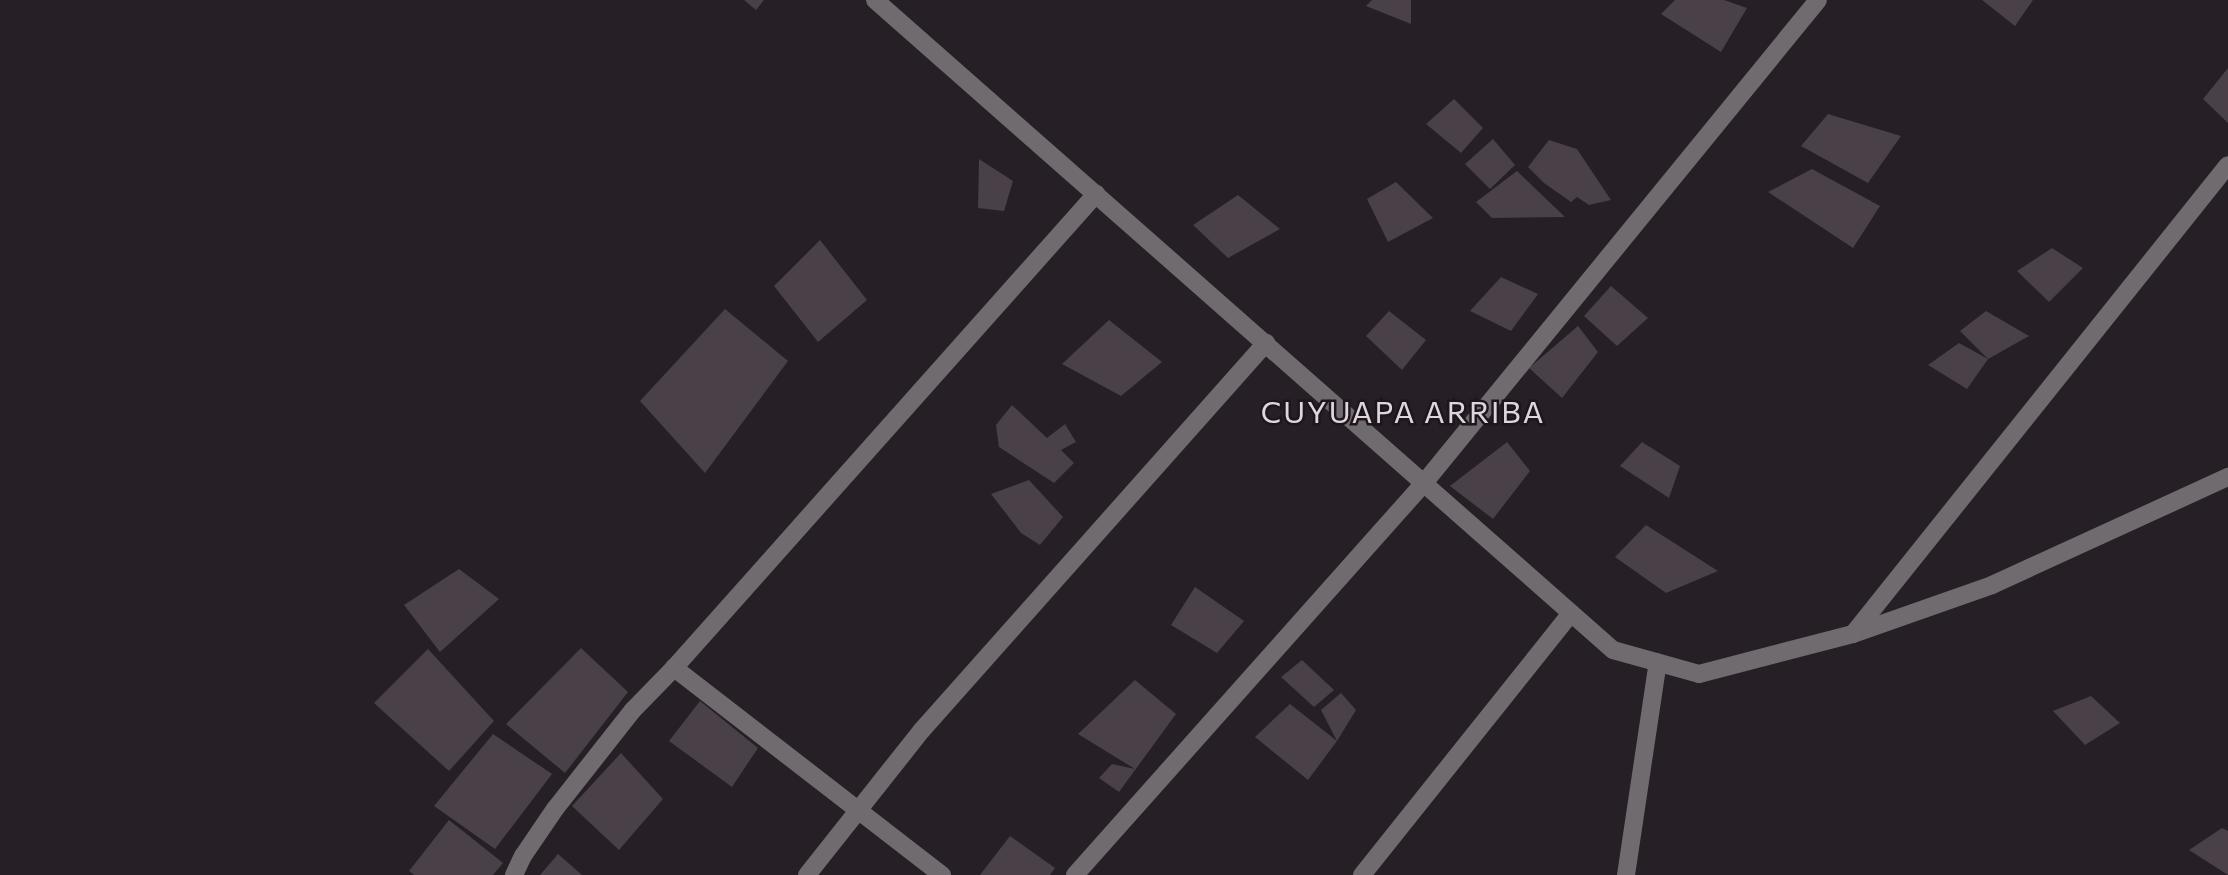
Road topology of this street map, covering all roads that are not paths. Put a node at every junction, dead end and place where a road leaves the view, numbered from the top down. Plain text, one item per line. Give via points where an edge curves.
1 (875, 0) edge
2 (1818, 0) edge
3 (2228, 165) edge
4 (1096, 194) junction
5 (1266, 343) junction
6 (2228, 477) edge
7 (1424, 483) junction
8 (1571, 613) junction
9 (1853, 634) junction
10 (1658, 662) junction
11 (674, 668) junction
12 (858, 810) junction
13 (514, 875) edge
14 (807, 875) edge
15 (942, 875) edge
16 (1075, 875) edge
17 (1362, 875) edge
18 (1626, 875) edge

1 - 4 street
2 - 7 street
3 - 9 street
4 - 5 street
4 - 11 street
5 - 7 street
5 - 12 street via 922,730
6 - 9 street via 1992,585
7 - 8 street
7 - 16 street
8 - 10 street via 1613,650
8 - 17 street
9 - 10 street via 1699,674
10 - 18 street
11 - 12 street
11 - 13 street via 633,710 555,809
12 - 14 street
12 - 15 street

